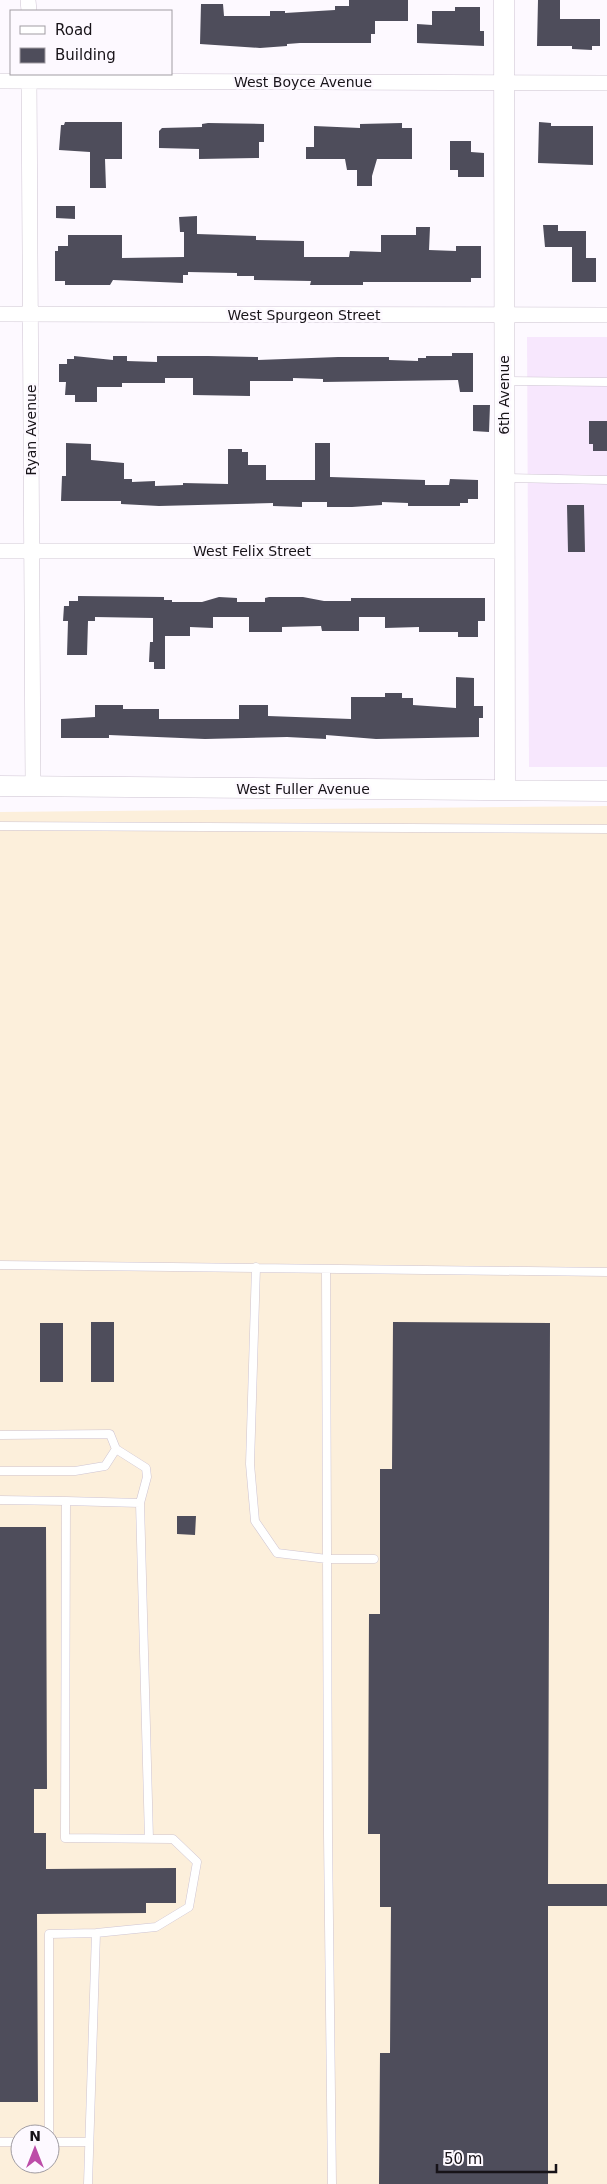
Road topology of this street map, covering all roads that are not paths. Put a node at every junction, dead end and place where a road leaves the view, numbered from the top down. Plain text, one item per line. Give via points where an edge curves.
1 (504, 0) edge
2 (29, 78) edge
3 (0, 81) edge
4 (504, 83) junction
5 (607, 83) edge
6 (0, 314) edge
7 (30, 314) junction
8 (504, 315) junction
9 (607, 316) edge
10 (504, 381) junction
11 (607, 382) edge
12 (505, 478) junction
13 (607, 480) edge
14 (0, 551) edge
15 (32, 551) junction
16 (505, 552) junction
17 (0, 786) edge
18 (34, 787) junction
19 (505, 790) junction
20 (607, 791) edge
21 (0, 826) edge
22 (607, 829) edge
23 (0, 1265) edge
24 (256, 1267) junction
25 (326, 1270) junction
26 (607, 1272) edge
27 (0, 1435) edge
28 (116, 1449) junction
29 (0, 1471) edge
30 (0, 1500) edge
31 (66, 1501) junction
32 (140, 1503) junction
33 (327, 1559) junction
34 (374, 1559) dead end
35 (149, 1838) junction
36 (96, 1933) junction
37 (49, 2124) edge
38 (60, 2142) edge
39 (88, 2142) junction
40 (88, 2184) edge
41 (332, 2184) edge

1 - 4 street, 6th Avenue
2 - 3 street, West Boyce Avenue
2 - 4 street, West Boyce Avenue
2 - 7 street, Ryan Avenue
4 - 5 street, West Boyce Avenue
4 - 8 street, 6th Avenue
6 - 7 street, West Spurgeon Street
7 - 8 street, West Spurgeon Street
7 - 15 street, Ryan Avenue
8 - 9 street, West Spurgeon Street
8 - 10 street, 6th Avenue
10 - 11 lane
10 - 12 street, 6th Avenue
12 - 13 lane
12 - 16 street, 6th Avenue
14 - 15 street, West Felix Street
15 - 16 street, West Felix Street
15 - 18 street, Ryan Avenue
16 - 19 street, 6th Avenue
17 - 18 street, West Fuller Avenue
18 - 19 street, West Fuller Avenue
19 - 20 street, West Fuller Avenue
21 - 22 lane
23 - 24 lane
24 - 25 lane
24 - 33 lane via 250,1464 255,1520 277,1554
25 - 26 lane
25 - 33 lane
27 - 28 lane via 110,1434
28 - 29 lane via 105,1466 75,1472
28 - 32 lane via 146,1468 147,1477
30 - 31 lane
31 - 32 lane
31 - 35 lane via 65,1838
32 - 35 lane
33 - 34 lane
33 - 41 lane
35 - 36 lane via 173,1839 197,1862 189,1907 156,1927
36 - 37 lane via 49,1934
36 - 39 lane
38 - 39 lane
39 - 40 lane

